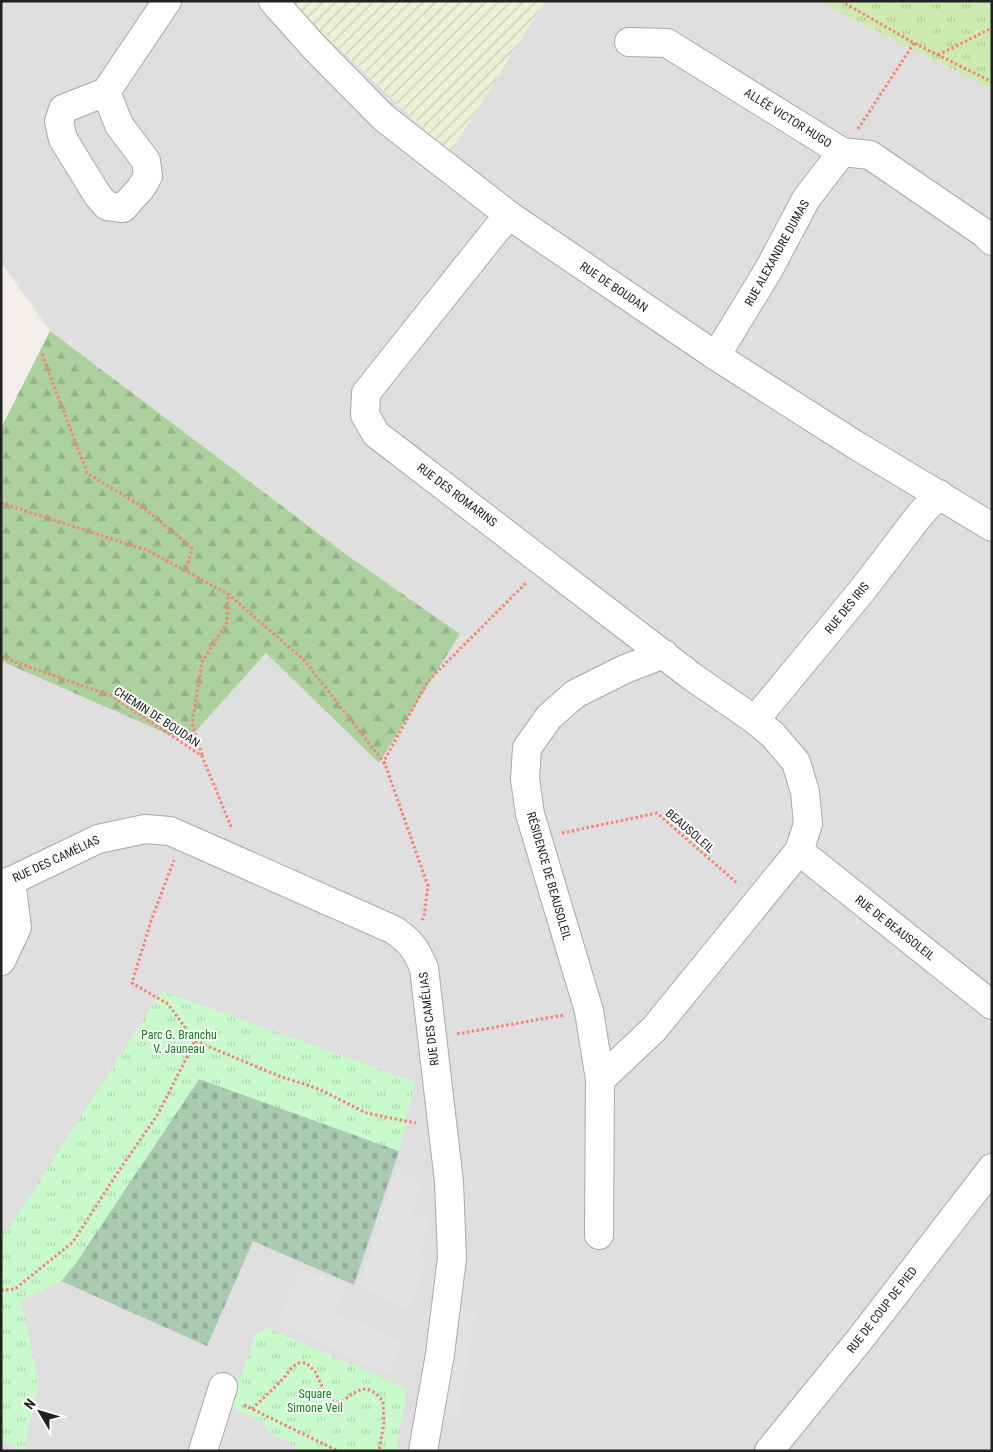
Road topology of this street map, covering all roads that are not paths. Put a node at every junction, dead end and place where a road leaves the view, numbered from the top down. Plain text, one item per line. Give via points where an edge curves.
1 (166, 1) edge
2 (273, 1) edge
3 (629, 42) dead end
4 (106, 92) dead end
5 (842, 152) junction
6 (510, 216) junction
7 (992, 241) edge
8 (716, 356) junction
9 (938, 494) junction
10 (992, 527) edge
11 (664, 654) junction
12 (755, 720) junction
13 (799, 851) junction
14 (6, 882) edge
15 (1, 961) edge
16 (992, 1005) edge
17 (600, 1080) junction
18 (992, 1168) edge
19 (599, 1235) dead end
20 (222, 1390) road end
21 (203, 1451) edge
22 (424, 1451) edge
23 (769, 1451) edge

1 - 4 street
2 - 6 street, RUE DE BOUDAN via 384,118
3 - 5 street, ALLÉE VICTOR HUGO via 667,43
5 - 7 street, ALLÉE VICTOR HUGO via 870,155
5 - 8 street, RUE ALEXANDRE DUMAS via 806,199 769,269
6 - 8 street, RUE DE BOUDAN
6 - 11 street, RUE DES ROMARINS via 366,393 365,415 376,434
8 - 9 street, RUE DE BOUDAN
9 - 10 street, RUE DE BOUDAN
9 - 12 street, RUE DES IRIS
11 - 12 street, RUE DES ROMARINS
11 - 17 street, RÉSIDENCE DE BEAUSOLEIL via 575,694 549,717 527,748 530,814 589,1011
12 - 13 street via 796,762 805,792 808,824
13 - 16 street, RUE DE BEAUSOLEIL
13 - 17 street via 654,1029
14 - 15 street via 17,927
14 - 22 street, RUE DES CAMÉLIAS via 98,838 145,829 170,831 394,930 417,950 424,968 449,1182 452,1258
17 - 19 street, RÉSIDENCE DE BEAUSOLEIL
18 - 23 street, RUE DE COUP DE PIED
20 - 21 street

